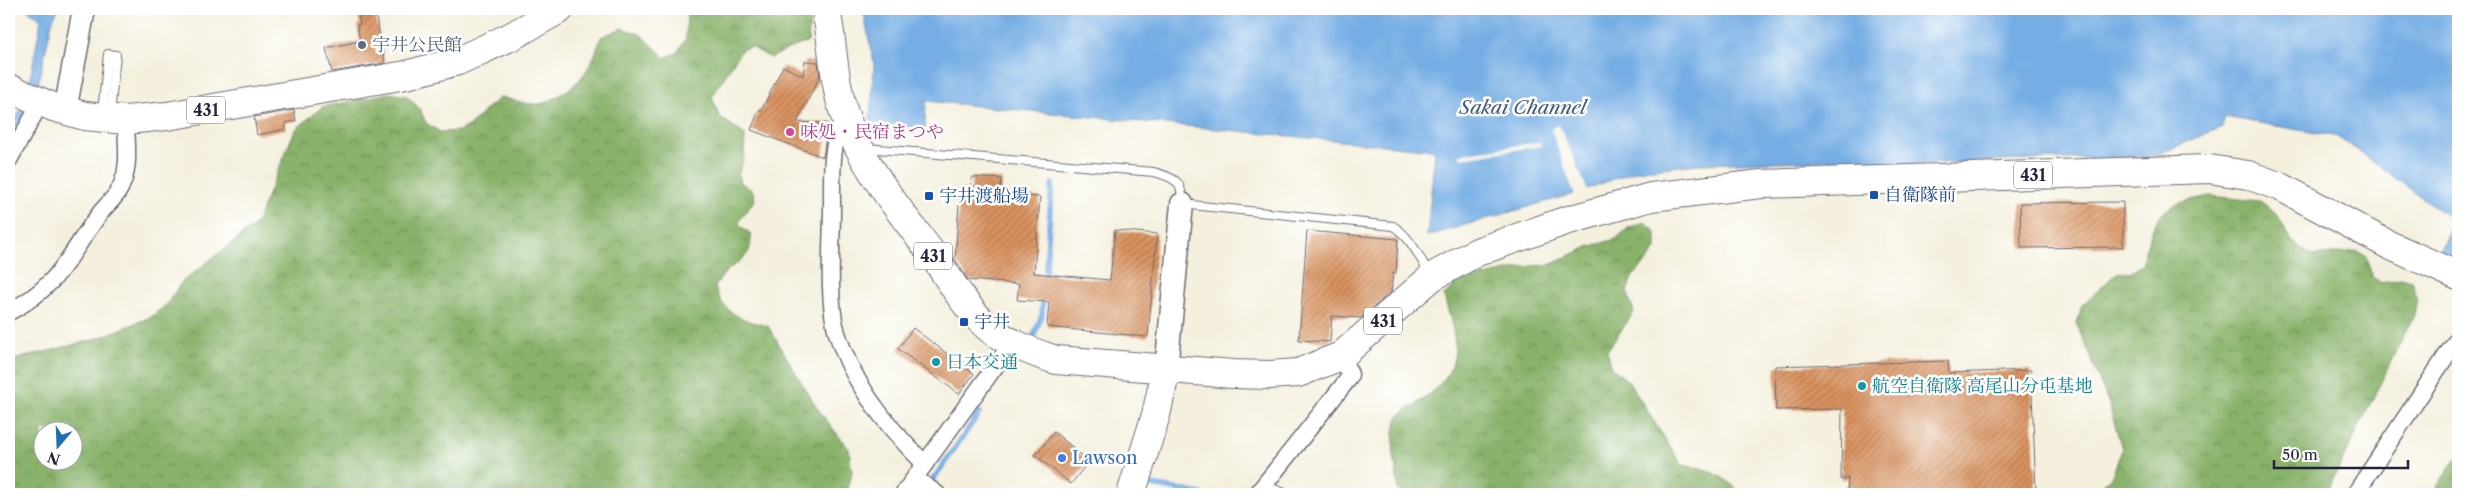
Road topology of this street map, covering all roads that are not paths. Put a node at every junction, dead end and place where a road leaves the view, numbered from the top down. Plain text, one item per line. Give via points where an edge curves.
1 (84, 9) edge
2 (560, 9) edge
3 (826, 9) edge
4 (9, 88) edge
5 (53, 106) junction
6 (845, 115) junction
7 (112, 120) junction
8 (858, 147) junction
9 (9, 160) edge
10 (1182, 204) junction
11 (2458, 276) edge
12 (1432, 277) junction
13 (9, 312) edge
14 (2458, 338) edge
15 (1012, 343) junction
16 (1341, 356) junction
17 (1166, 370) junction
18 (925, 464) junction
19 (927, 487) edge
20 (1261, 490) edge
21 (903, 494) edge
22 (1131, 494) edge
23 (1287, 494) edge
24 (2354, 494) edge

1 - 5 street
2 - 7 highway, 431 via 458,61 406,75 167,116
3 - 6 highway, 431 via 833,40 838,94
4 - 5 highway, 431
5 - 7 highway, 431
5 - 9 street
6 - 8 highway, 431
6 - 18 street via 837,128 832,181 832,288 836,332 871,401 902,442
7 - 7 lane via 108,54 116,55
7 - 13 street via 126,172 118,195 102,212 58,275 44,290
8 - 10 lane via 1154,172 1179,183 1183,191
8 - 15 highway, 431 via 973,312
10 - 12 lane via 1393,226 1408,239
10 - 17 street
11 - 12 highway, 431 via 2389,245 2281,187 2248,175 2209,169 1761,184 1651,198 1565,221 1477,252
12 - 16 highway, 431
14 - 24 street
15 - 17 highway, 431 via 1056,360
15 - 18 street
16 - 17 highway, 431 via 1298,373 1269,376
16 - 20 street via 1349,378
17 - 22 highway via 1156,415
18 - 19 street
19 - 21 street
20 - 23 lane

